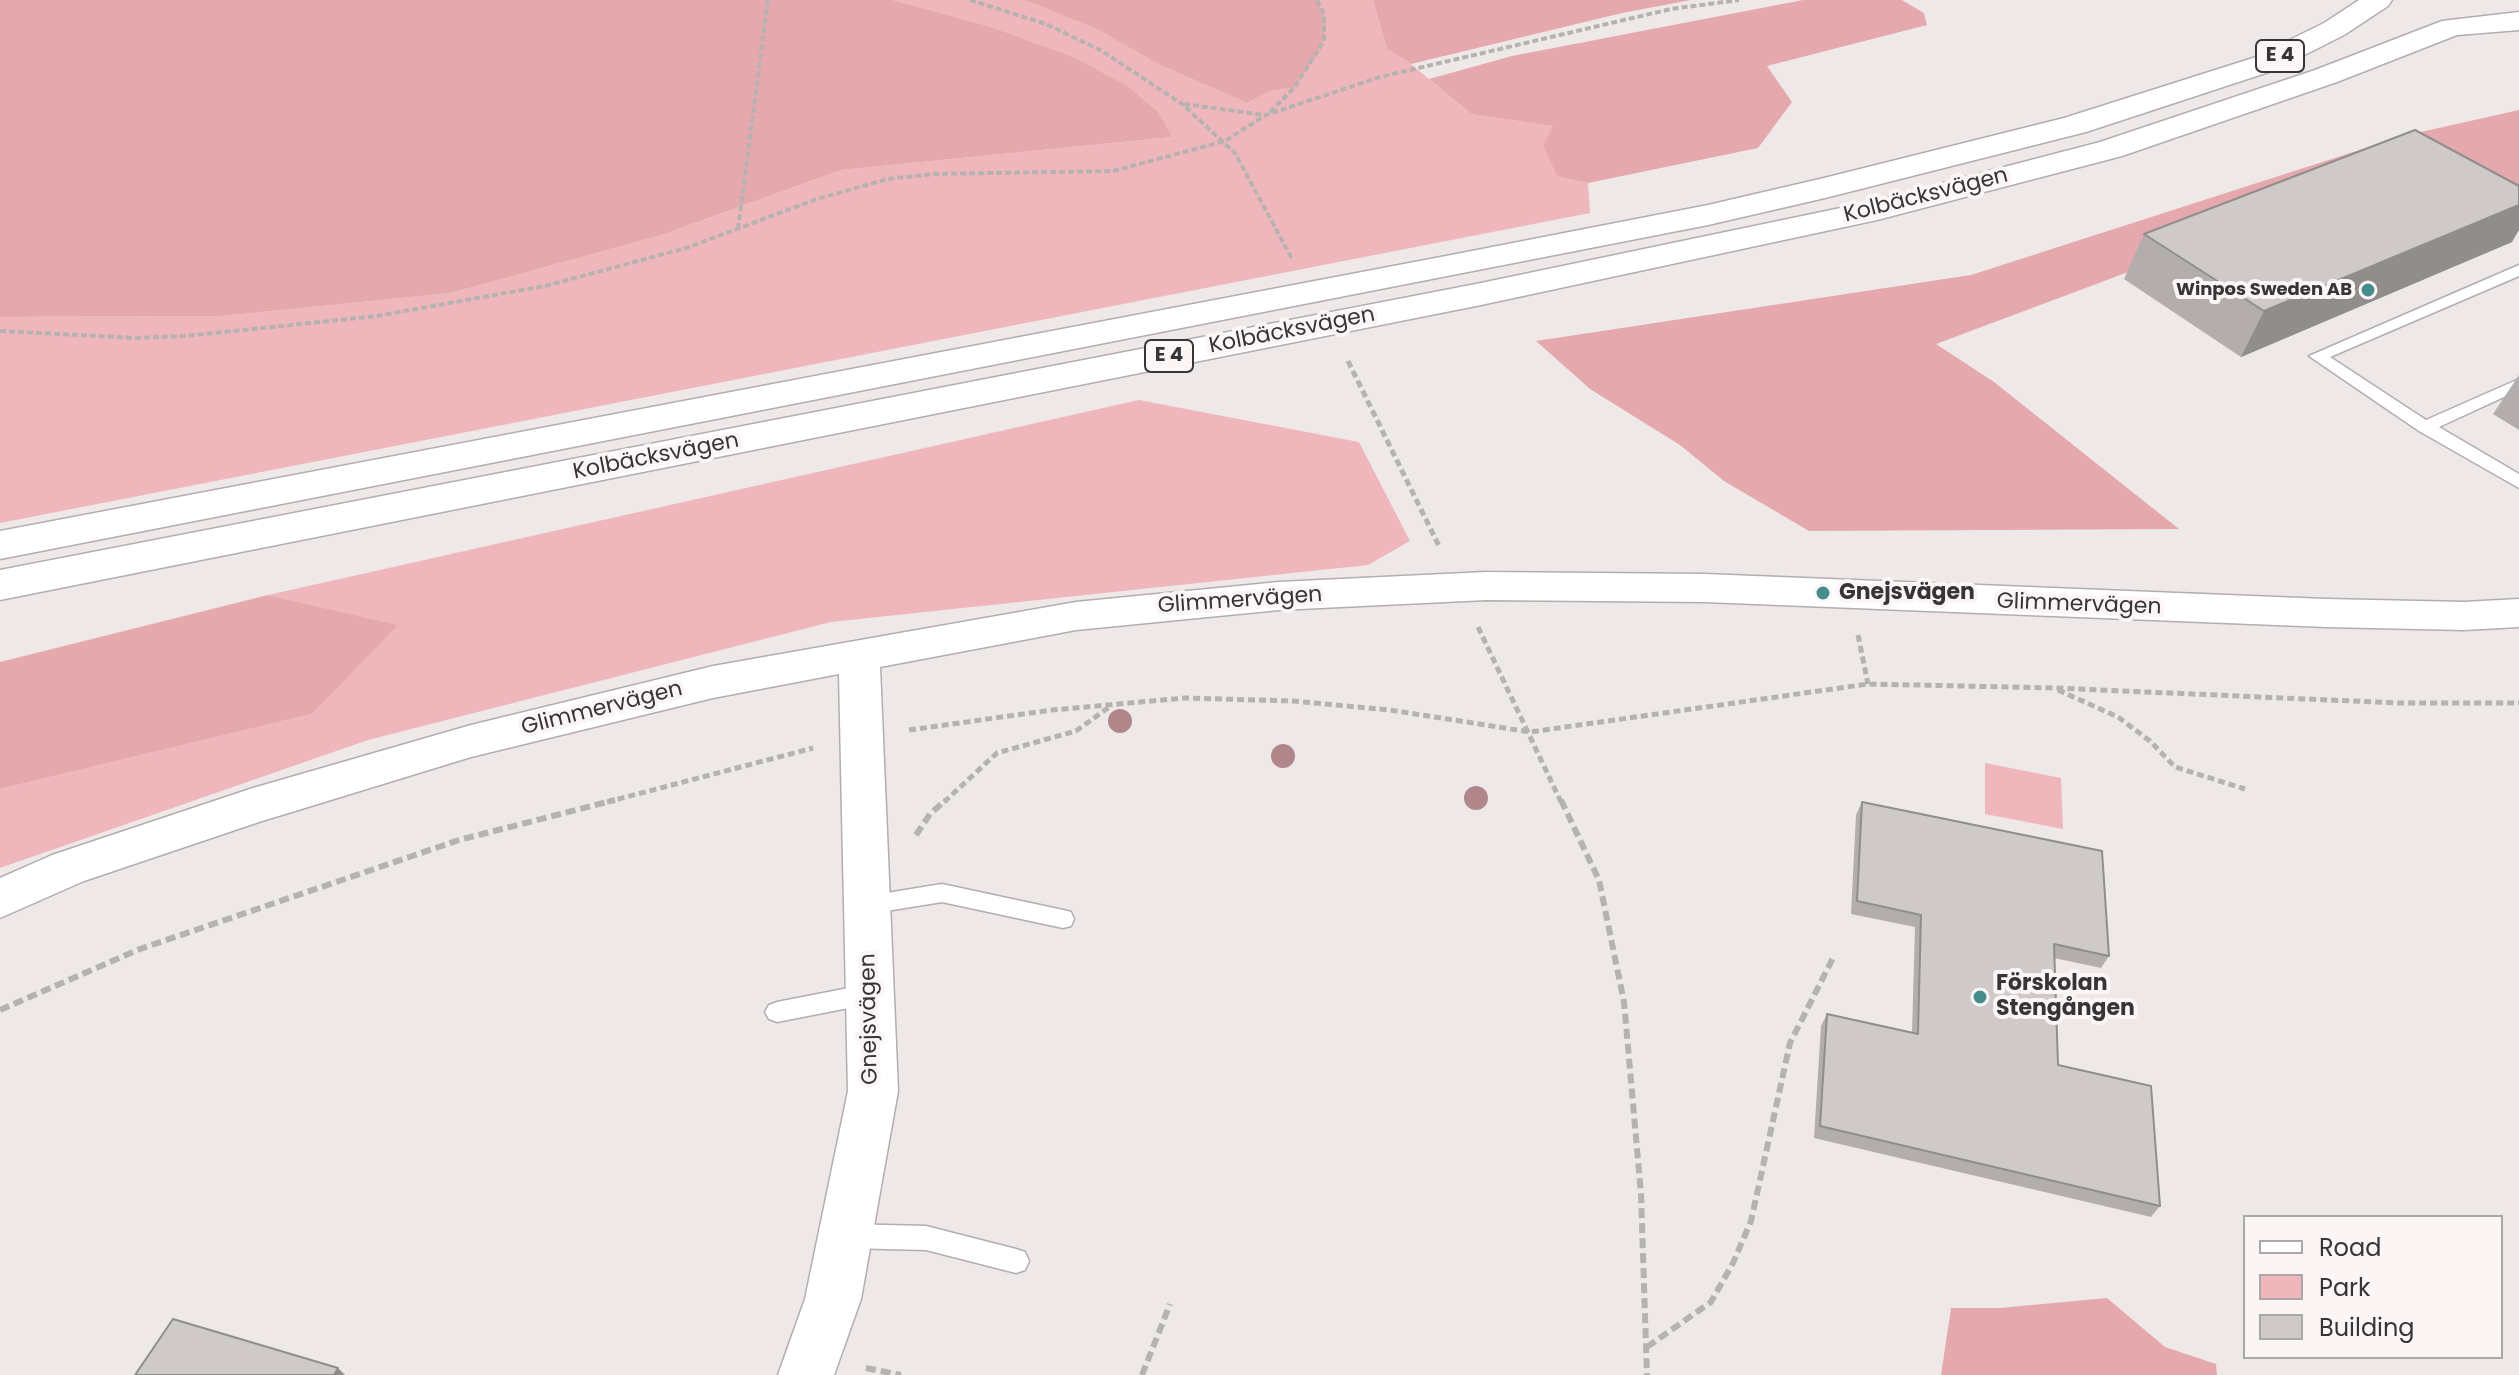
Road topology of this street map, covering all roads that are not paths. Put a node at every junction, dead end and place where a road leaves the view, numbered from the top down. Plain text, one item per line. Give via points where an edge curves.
1 (2378, 0) edge
2 (2499, 0) edge
3 (2519, 9) edge
4 (2519, 21) edge
5 (2519, 270) edge
6 (2519, 384) edge
7 (2425, 427) junction
8 (2519, 482) edge
9 (0, 545) edge
10 (0, 585) edge
11 (2519, 613) edge
12 (859, 654) junction
13 (0, 899) edge
14 (868, 905) junction
15 (1063, 919) dead end
16 (869, 994) junction
17 (777, 1012) dead end
18 (846, 1236) junction
19 (1016, 1261) dead end
20 (806, 1375) edge

1 - 9 highway, Kolbäcksvägen / E 4 via 2264,64 2173,95 1963,155 1767,202
2 - 3 highway
4 - 10 highway, Kolbäcksvägen / E 4 via 2452,27 2111,149 1877,210 1465,297
5 - 7 lane via 2317,356
6 - 7 lane
7 - 8 lane
11 - 12 street, Glimmervägen via 2341,614 1705,588 1486,586 1190,603 1076,616
12 - 13 street, Glimmervägen via 713,682 471,741 97,858
12 - 14 street, Gnejsvägen
14 - 15 lane via 942,893
14 - 16 street, Gnejsvägen
16 - 17 lane
16 - 18 street, Gnejsvägen via 873,1091
18 - 19 lane via 926,1238
18 - 20 street, Gnejsvägen via 833,1299

